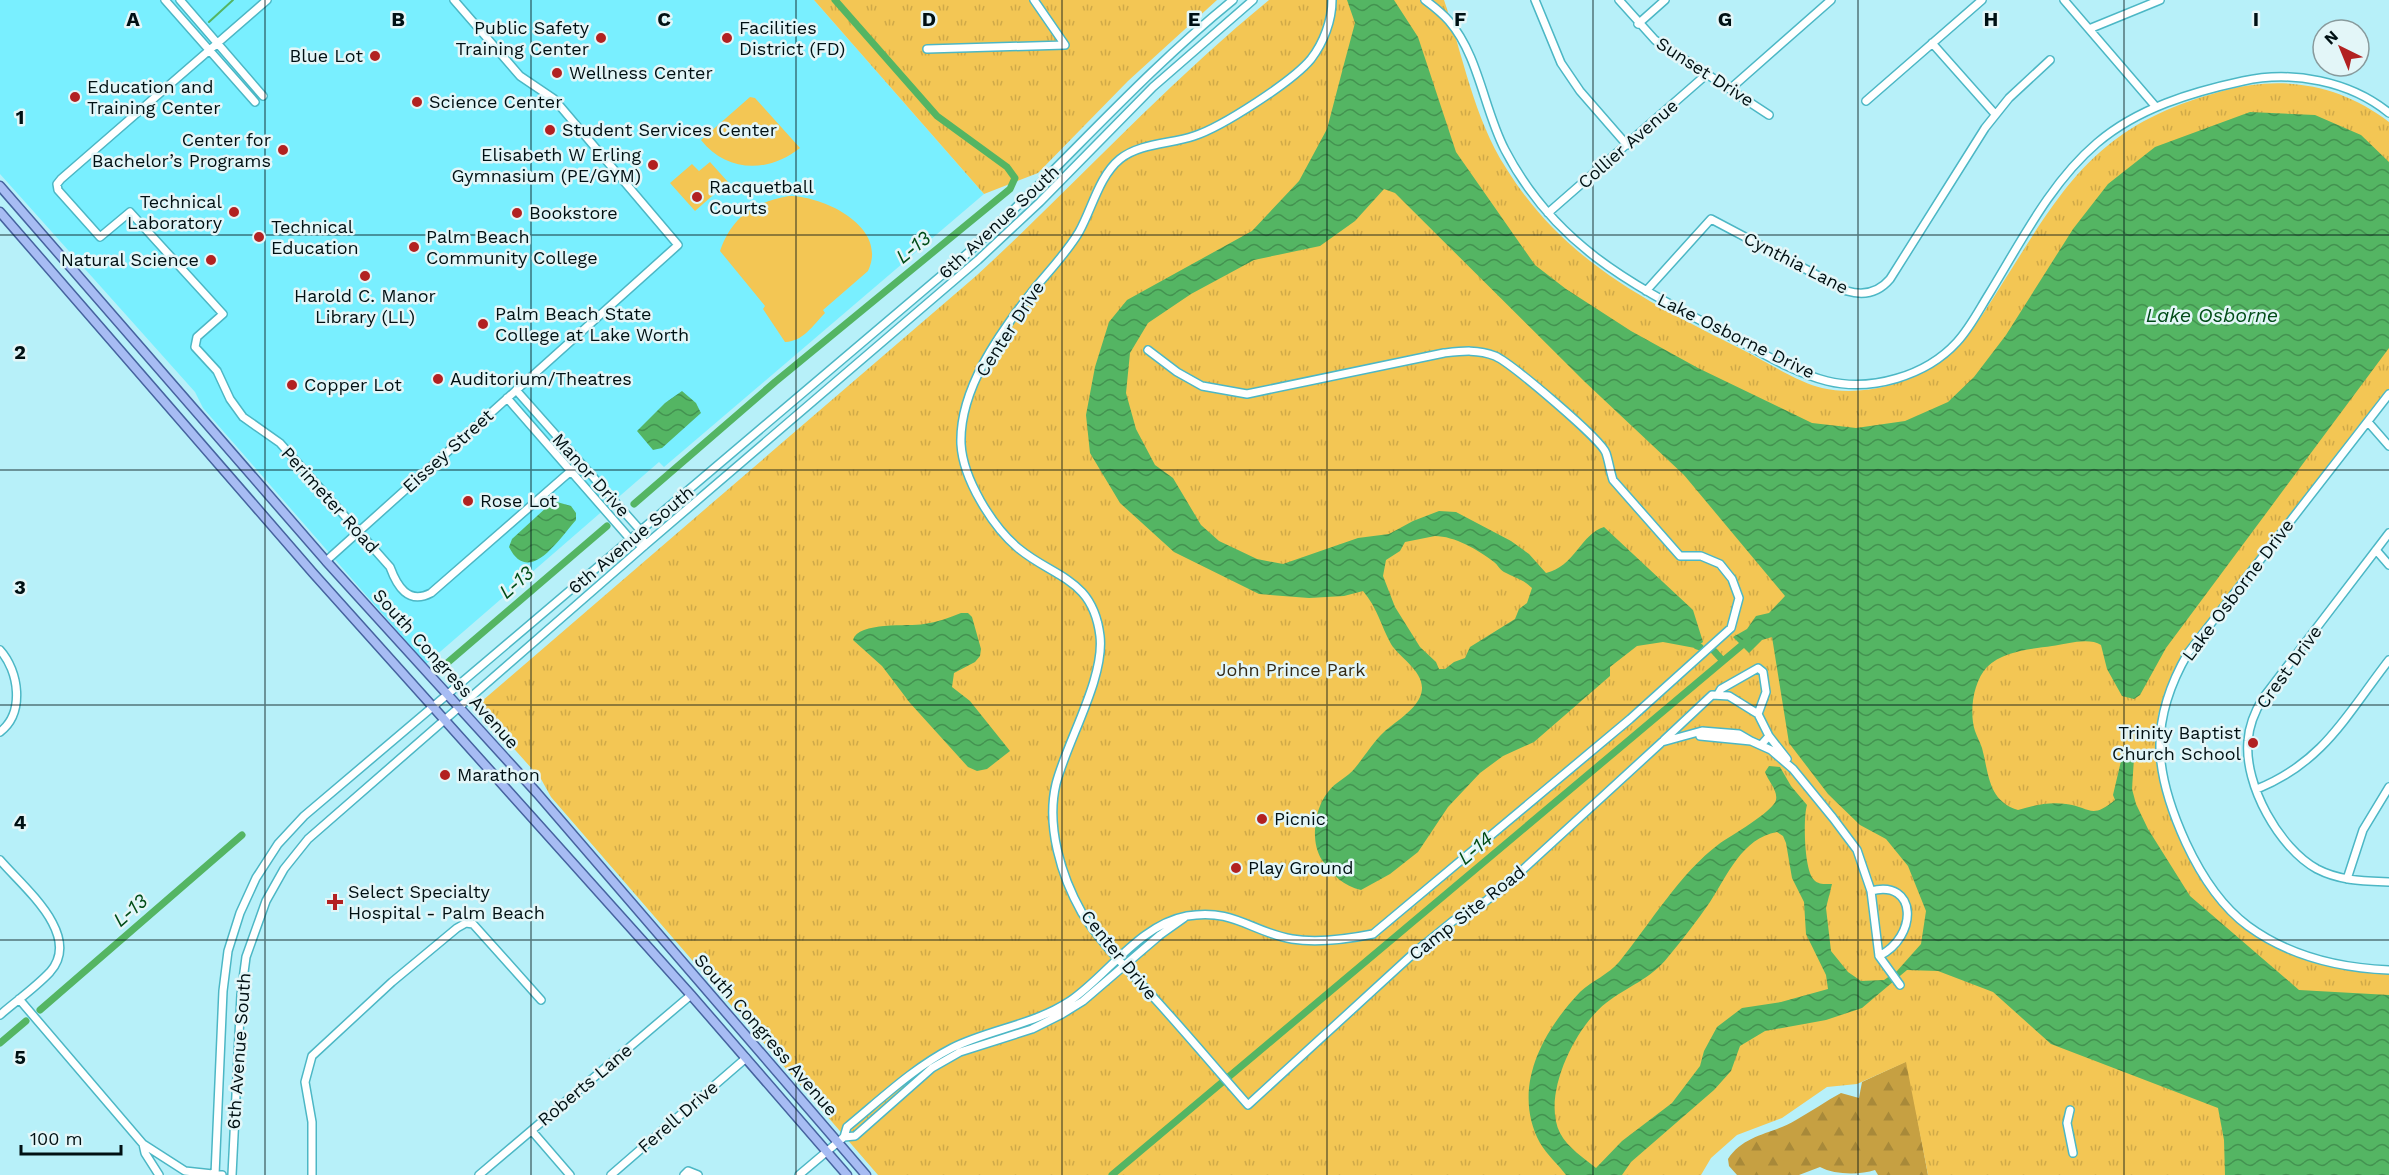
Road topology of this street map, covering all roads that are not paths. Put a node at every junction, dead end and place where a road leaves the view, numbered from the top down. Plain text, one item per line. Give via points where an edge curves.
1 (165, 0) edge
2 (180, 0) edge
3 (267, 0) edge
4 (454, 0) edge
5 (1034, 0) edge
6 (1233, 0) edge
7 (1253, 0) edge
8 (1332, 0) edge
9 (1425, 0) edge
10 (1535, 0) edge
11 (1619, 0) edge
12 (1665, 0) edge
13 (1831, 0) edge
14 (1982, 0) edge
15 (2064, 0) edge
16 (2160, 0) edge
17 (1638, 24) junction
18 (2089, 29) junction
19 (217, 43) junction
20 (1932, 43) junction
21 (927, 49) dead end
22 (209, 50) junction
23 (2050, 60) dead end
24 (1707, 74) junction
25 (1730, 89) junction
26 (263, 96) dead end
27 (1866, 101) dead end
28 (255, 102) dead end
29 (2389, 102) edge
30 (2156, 107) junction
31 (2386, 111) edge
32 (1995, 114) junction
33 (1769, 115) dead end
34 (1627, 145) junction
35 (0, 186) edge
36 (0, 212) edge
37 (1548, 213) junction
38 (1646, 291) junction
39 (1148, 350) dead end
40 (516, 390) junction
41 (2389, 394) edge
42 (507, 398) junction
43 (2368, 422) junction
44 (2389, 446) edge
45 (580, 463) junction
46 (572, 470) junction
47 (641, 531) junction
48 (357, 532) junction
49 (2389, 533) edge
50 (631, 540) junction
51 (644, 546) junction
52 (2376, 550) junction
53 (326, 561) junction
54 (2389, 565) edge
55 (0, 650) edge
56 (2389, 660) edge
57 (1718, 694) junction
58 (447, 695) junction
59 (432, 707) junction
60 (459, 708) junction
61 (1758, 714) junction
62 (1691, 715) junction
63 (444, 720) junction
64 (0, 732) edge
65 (1690, 733) junction
66 (1769, 736) junction
67 (1662, 742) junction
68 (1761, 745) junction
69 (1793, 769) junction
70 (2389, 787) edge
71 (2257, 789) junction
72 (0, 860) edge
73 (2347, 879) junction
74 (2389, 882) edge
75 (1871, 891) junction
76 (1186, 916) junction
77 (1879, 956) junction
78 (1119, 959) junction
79 (1125, 966) junction
80 (2389, 970) edge
81 (673, 975) junction
82 (1900, 985) dead end
83 (702, 986) junction
84 (691, 995) junction
85 (19, 999) junction
86 (541, 1000) dead end
87 (721, 1009) junction
88 (0, 1015) edge
89 (1001, 1034) junction
90 (746, 1058) junction
91 (1248, 1105) joint
92 (2070, 1110) dead end
93 (532, 1131) junction
94 (841, 1140) junction
95 (143, 1144) junction
96 (826, 1151) junction
97 (2073, 1153) dead end
98 (218, 1174) edge
99 (159, 1175) edge
100 (232, 1175) edge
101 (312, 1175) edge
102 (479, 1175) edge
103 (570, 1175) edge
104 (611, 1175) edge
105 (684, 1175) edge
106 (698, 1175) edge
107 (799, 1175) edge
108 (847, 1175) edge
109 (866, 1175) edge

1 - 22 street
2 - 19 street
3 - 19 street, Perimeter Road
4 - 40 street, Eissey Street via 529,85 554,99 678,245
5 - 21 street via 1065,45
6 - 47 street, 6th Avenue South via 1176,48 969,252
7 - 51 street, 6th Avenue South via 1153,87 993,247
8 - 78 street, Center Drive via 1325,36 1311,60 1289,78 1226,121 1196,136 1135,151 1118,160 1102,183 1078,234 1028,297 985,362 962,421 961,447 966,464 990,513 1019,549 1066,576 1095,612 1101,650 1061,766 1053,824 1062,866 1083,914
9 - 37 street, Lake Osborne Drive via 1448,20 1461,39 1504,148
10 - 34 street via 1561,63
11 - 17 street, Sunset Drive
12 - 17 street
13 - 25 street
14 - 20 street
15 - 18 street
16 - 18 street
17 - 24 street, Sunset Drive
18 - 30 street
19 - 22 street, Perimeter Road
19 - 26 street
20 - 27 street
20 - 32 street
22 - 28 street
22 - 48 street, Perimeter Road via 61,179 57,188 100,237 129,212 223,314 197,337 195,346 217,371 243,417 280,443
23 - 32 street, Cynthia Lane
24 - 25 street, Sunset Drive
24 - 34 street, Collier Avenue
25 - 33 street, Sunset Drive
29 - 31 street
30 - 31 street, Lake Osborne Drive via 2226,84 2268,77 2319,80
30 - 38 street, Lake Osborne Drive via 2115,129 2081,158 2053,192 1955,344 1925,366 1903,376 1871,383 1827,381 1775,359
32 - 38 street, Cynthia Lane via 1890,279 1875,290 1862,294 1848,291 1711,219
34 - 37 street, Collier Avenue
35 - 53 main road, South Congress Avenue
36 - 59 main road, South Congress Avenue
37 - 38 street, Lake Osborne Drive via 1596,260
39 - 76 street via 1203,386 1248,394 1444,353 1472,351 1494,356 1512,366 1606,452 1613,480 1669,546 1680,556 1701,556 1720,564 1732,579 1739,598 1731,628 1622,726 1373,934 1292,939 1237,918
40 - 42 street, Eissey Street
40 - 45 street, Manor Drive
41 - 43 street, Lake Osborne Drive
42 - 46 street, Manor Drive
42 - 48 street, Eissey Street
43 - 44 street
43 - 80 street, Lake Osborne Drive via 2188,653 2165,705 2160,760 2169,803 2192,855 2220,898 2248,927 2299,954 2356,969
45 - 46 street, Perimeter Road
45 - 47 street, Manor Drive
46 - 48 street, Perimeter Road via 426,596 409,596 402,591 390,567
46 - 50 street, Manor Drive
47 - 50 street, 6th Avenue South
47 - 51 street, Manor Drive
48 - 53 street, Eissey Street
49 - 52 street, Crest Drive
50 - 51 street, Manor Drive
50 - 58 street, 6th Avenue South
51 - 60 street, 6th Avenue South
52 - 54 street
52 - 71 street, Crest Drive via 2257,708 2248,754
53 - 58 main road, South Congress Avenue
55 - 64 street via 16,678 13,714
56 - 71 street via 2319,751 2292,773
57 - 61 street via 1729,696
57 - 61 street via 1740,677 1761,669 1766,692
57 - 62 street via 1706,699
58 - 59 street, 6th Avenue South
58 - 60 main road, South Congress Avenue
59 - 63 main road, South Congress Avenue
59 - 98 street, 6th Avenue South via 304,816 278,844 247,896 231,942 224,981
60 - 63 street, 6th Avenue South
60 - 83 main road, South Congress Avenue
61 - 66 street
62 - 65 street via 1684,725
62 - 67 street
63 - 81 main road, South Congress Avenue
63 - 100 street, 6th Avenue South via 308,839 266,901 249,944 242,986
65 - 67 street, Camp Site Road
65 - 68 street, Camp Site Road via 1728,732
66 - 68 street
66 - 69 street
67 - 91 street, Camp Site Road via 1517,875 1415,952
68 - 69 street, Camp Site Road
69 - 75 street, Camp Site Road via 1857,850
70 - 73 street via 2363,830
71 - 73 street, Crest Drive via 2276,830 2294,853 2318,870
72 - 85 street via 50,918 61,943 50,972
73 - 74 street, Crest Drive
75 - 77 street, Camp Site Road
75 - 77 street via 1895,893 1903,899 1908,914 1904,934
76 - 78 street via 1157,928
76 - 79 street
77 - 82 street, Camp Site Road
78 - 79 street, Center Drive
78 - 89 street via 1070,1001
79 - 89 street via 1062,1014
79 - 91 street, Center Drive
81 - 83 main road
81 - 84 main road, South Congress Avenue
83 - 87 main road, South Congress Avenue
84 - 87 main road
84 - 90 main road, South Congress Avenue
84 - 93 street, Roberts Lane
85 - 88 street
85 - 95 street
86 - 101 street via 473,924 457,928 312,1056 304,1082 312,1122
87 - 94 main road, South Congress Avenue
89 - 94 street via 932,1068 855,1136
89 - 94 street via 954,1047 916,1070 847,1127
90 - 96 main road, South Congress Avenue
90 - 104 street, Ferell Drive
92 - 97 street via 2067,1123
93 - 102 street, Roberts Lane
93 - 103 street
94 - 96 street
94 - 109 main road, South Congress Avenue
95 - 98 street via 185,1171
95 - 99 street
96 - 107 street
96 - 108 main road, South Congress Avenue
105 - 106 street via 688,1171

